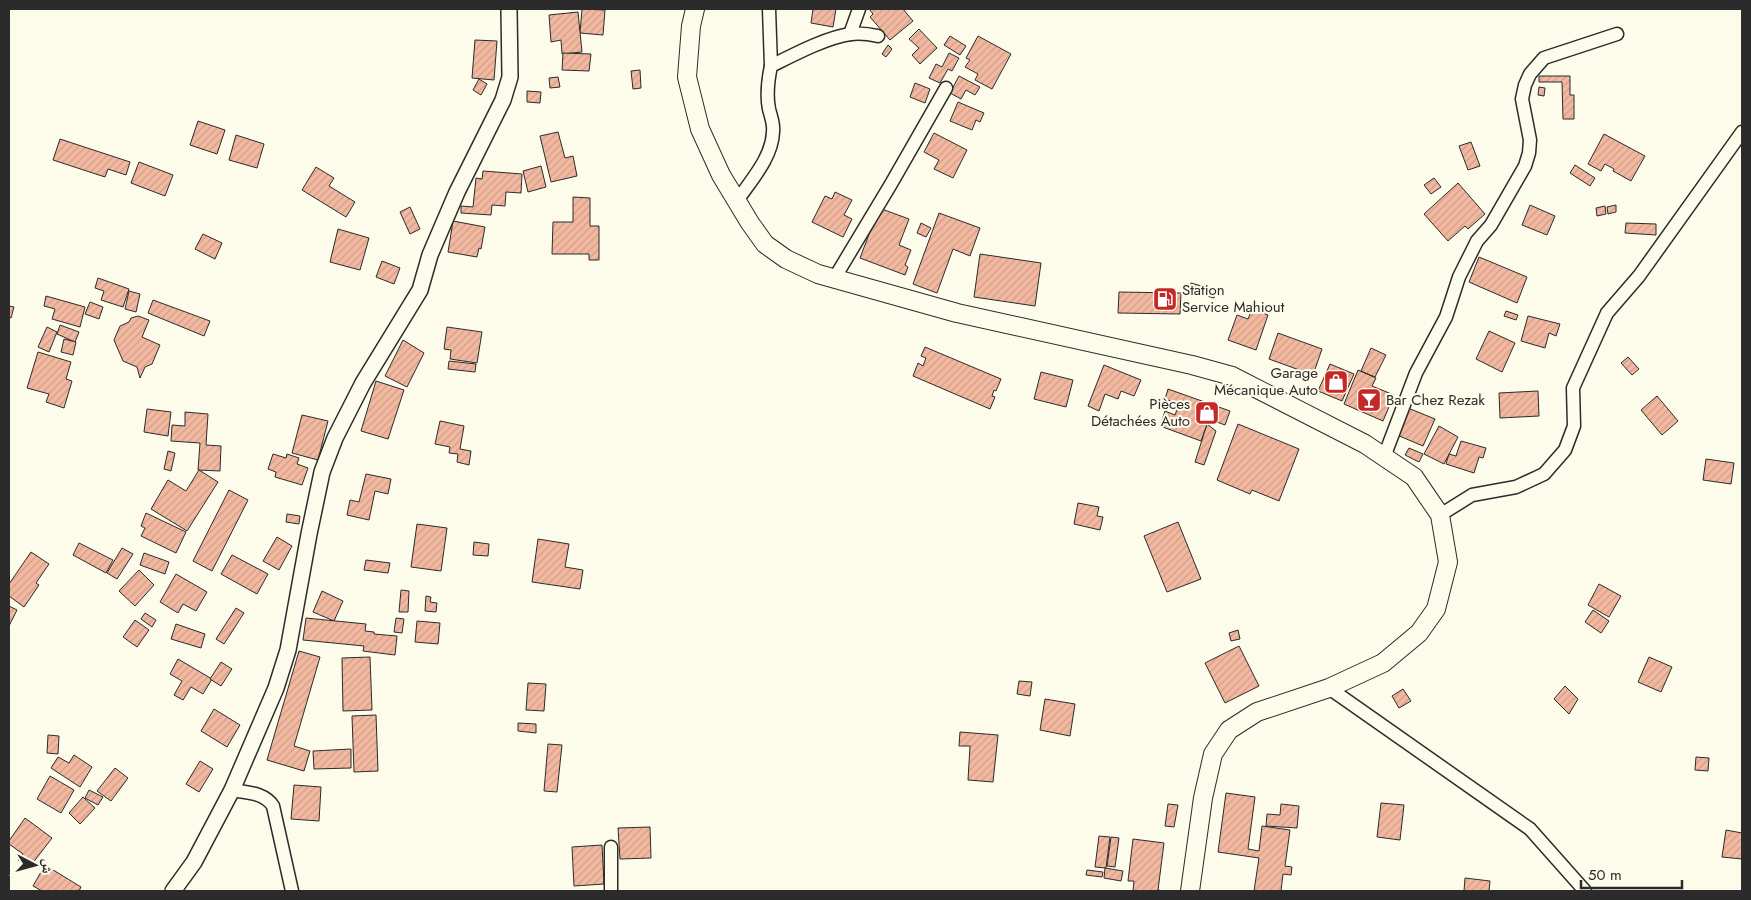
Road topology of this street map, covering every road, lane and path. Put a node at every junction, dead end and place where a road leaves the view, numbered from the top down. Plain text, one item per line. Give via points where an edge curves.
1 (509, 9) edge
2 (695, 9) edge
3 (769, 9) edge
4 (858, 9) edge
5 (850, 34) junction
6 (1617, 34) dead end
7 (878, 36) dead end
8 (772, 66) junction
9 (946, 88) dead end
10 (1742, 132) edge
11 (737, 201) junction
12 (834, 279) junction
13 (1384, 457) junction
14 (1440, 516) junction
15 (1329, 688) junction
16 (232, 790) junction
17 (611, 847) dead end
18 (173, 891) edge
19 (292, 891) edge
20 (611, 891) edge
21 (1190, 891) edge
22 (1585, 891) edge

1 - 16 street via 510,77 503,100 457,192 430,256 420,290 363,383 335,438 322,472 288,650 276,688
2 - 11 main road via 687,76 700,129
3 - 8 street
4 - 5 street
5 - 7 street
5 - 8 street
6 - 13 street via 1544,58 1530,74 1522,99 1530,140 1525,166 1459,277 1446,316 1416,373
8 - 11 street via 768,79 773,132 771,144
9 - 12 street
10 - 14 street via 1639,276 1607,313 1574,388 1574,426 1565,450 1544,474 1516,487 1472,495
11 - 12 main road via 765,244 786,259
12 - 13 main road via 957,313 1232,376 1365,444
13 - 14 main road via 1414,477
14 - 15 main road via 1448,562 1436,609 1419,633 1383,663
15 - 21 main road via 1257,712 1229,730 1213,754 1203,798
15 - 22 street via 1530,829
16 - 18 street via 194,862
16 - 19 street via 264,797 274,806
17 - 20 street

